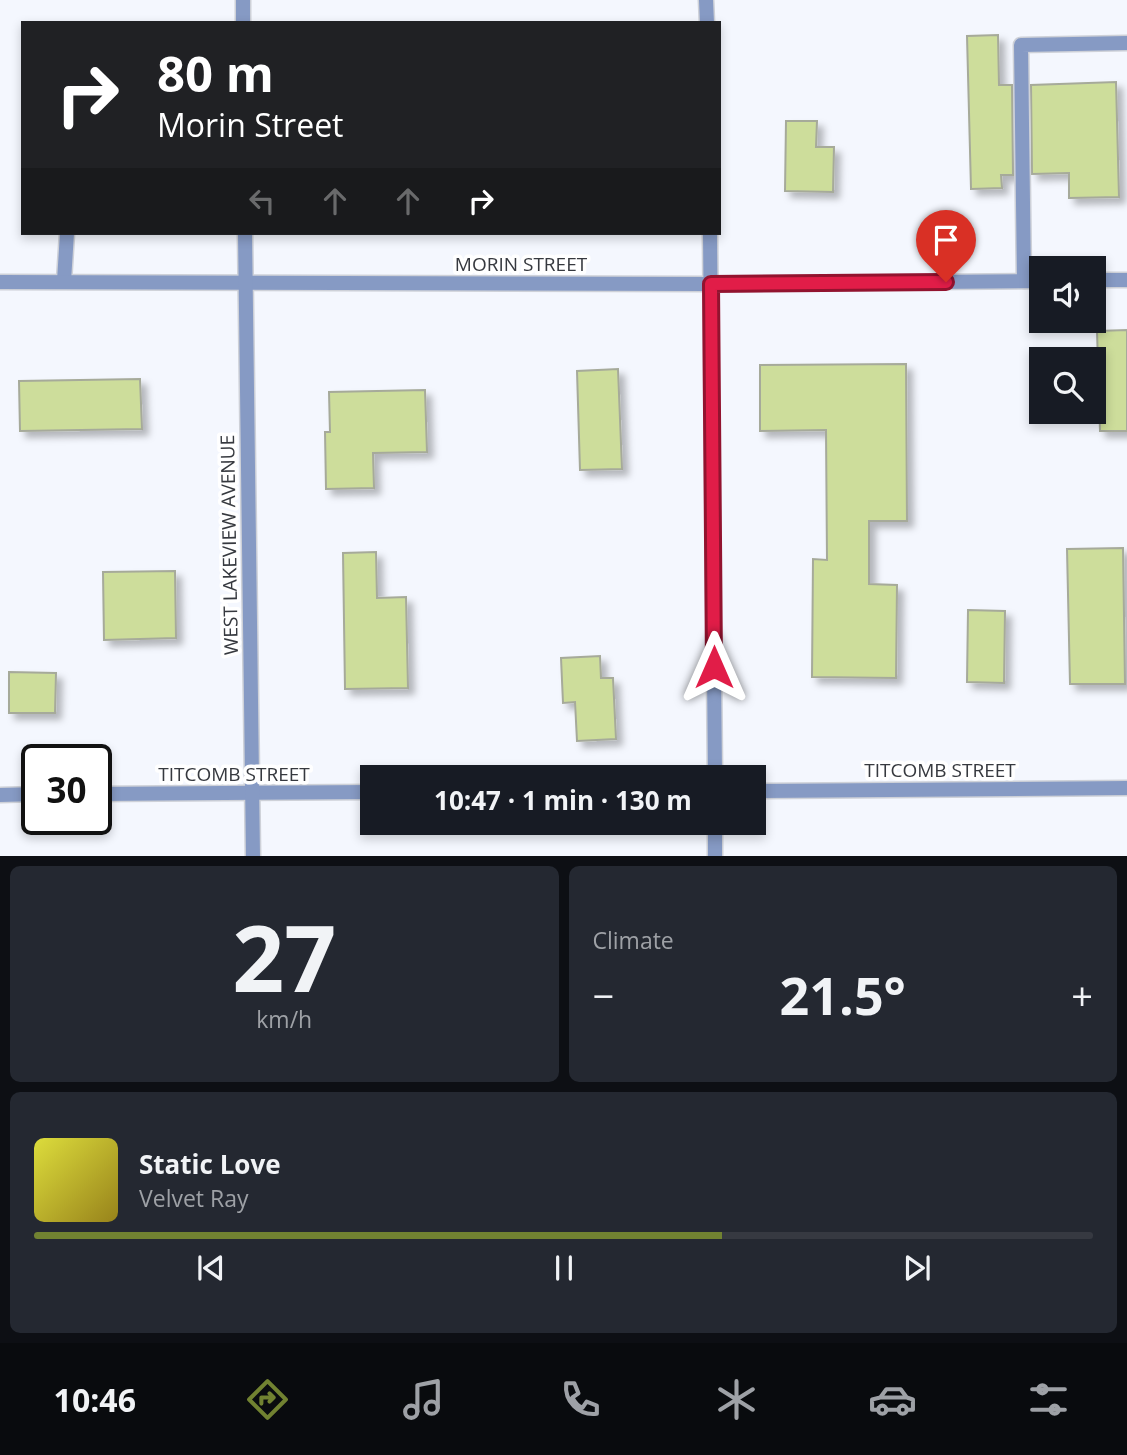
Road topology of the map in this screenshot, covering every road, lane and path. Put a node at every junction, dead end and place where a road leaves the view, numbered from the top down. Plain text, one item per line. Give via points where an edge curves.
1 (243, 0) edge
2 (706, 0) edge
3 (243, 21) edge
4 (707, 21) edge
5 (1127, 43) edge
6 (67, 235) edge
7 (245, 235) edge
8 (710, 235) edge
9 (1106, 280) edge
10 (1127, 280) edge
11 (64, 281) junction
12 (1024, 281) junction
13 (1029, 281) edge
14 (0, 282) edge
15 (245, 282) junction
16 (711, 284) junction
17 (715, 765) edge
18 (1127, 788) edge
19 (766, 791) edge
20 (360, 792) edge
21 (252, 793) junction
22 (21, 794) edge
23 (112, 794) edge
24 (0, 795) edge
25 (715, 835) edge
26 (253, 856) edge
27 (715, 856) edge

1 - 3 street
2 - 4 street
5 - 12 street via 1021,45
6 - 11 street
7 - 15 street, WEST LAKEVIEW AVENUE
8 - 16 street
9 - 10 street
11 - 14 street, MORIN STREET
11 - 15 street, MORIN STREET
12 - 13 street, MORIN STREET
12 - 16 street, MORIN STREET
15 - 16 street, MORIN STREET
15 - 21 street, WEST LAKEVIEW AVENUE
16 - 17 street
18 - 19 street, TITCOMB STREET
20 - 21 street, TITCOMB STREET
21 - 23 street, TITCOMB STREET
21 - 26 street, WEST LAKEVIEW AVENUE
22 - 24 street
25 - 27 street

